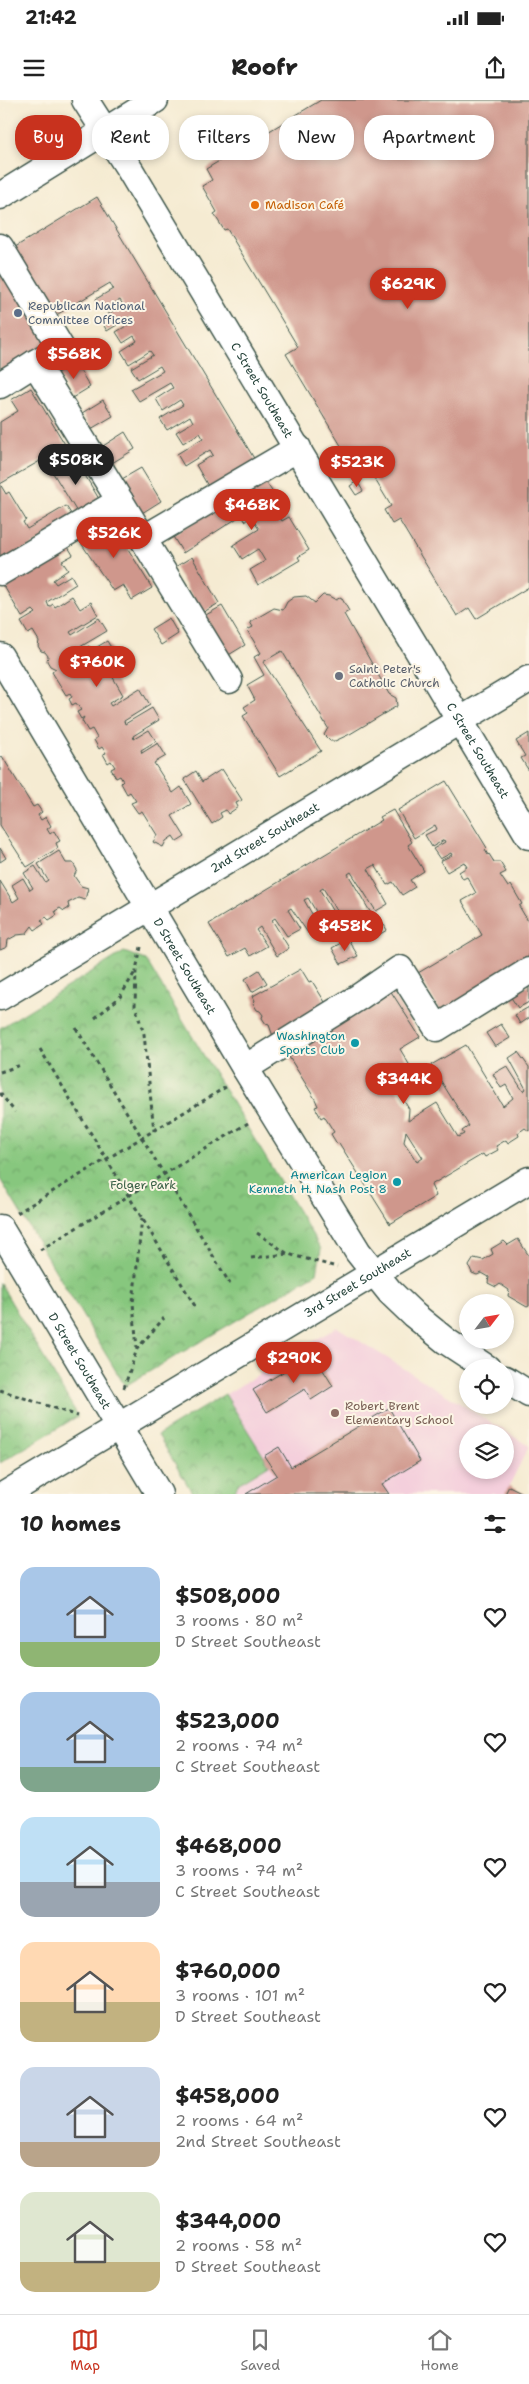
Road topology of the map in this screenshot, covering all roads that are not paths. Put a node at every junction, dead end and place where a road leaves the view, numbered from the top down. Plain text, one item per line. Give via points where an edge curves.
1 (85, 100) edge
2 (155, 100) edge
3 (94, 115) edge
4 (132, 115) edge
5 (92, 140) edge
6 (122, 160) edge
7 (0, 196) edge
8 (0, 247) edge
9 (36, 363) junction
10 (0, 385) edge
11 (298, 448) junction
12 (120, 501) junction
13 (143, 539) junction
14 (0, 572) edge
15 (0, 656) edge
16 (529, 679) edge
17 (229, 680) dead end
18 (460, 721) junction
19 (529, 836) edge
20 (150, 907) junction
21 (529, 971) edge
22 (0, 997) edge
23 (245, 1068) junction
24 (529, 1180) edge
25 (7, 1221) edge
26 (374, 1273) junction
27 (474, 1359) edge
28 (514, 1385) edge
29 (529, 1394) edge
30 (118, 1426) junction
31 (6, 1494) edge
32 (159, 1494) edge

1 - 3 street, C Street Southeast
2 - 4 street
5 - 7 street
6 - 11 street, C Street Southeast
8 - 9 street via 61,348
9 - 10 street
9 - 12 street
11 - 13 street
11 - 18 street, C Street Southeast
12 - 13 street
12 - 14 street
13 - 17 street
15 - 20 street, D Street Southeast
16 - 18 street, 2nd Street Southeast
18 - 19 street, C Street Southeast
18 - 20 street, 2nd Street Southeast
20 - 22 street, 2nd Street Southeast
20 - 23 street, D Street Southeast
21 - 23 street via 437,1028 400,968
23 - 26 street, D Street Southeast
24 - 26 street, 3rd Street Southeast
25 - 30 street, D Street Southeast
26 - 27 street, D Street Southeast via 428,1328
26 - 30 street, 3rd Street Southeast
28 - 29 street
30 - 31 street, 3rd Street Southeast
30 - 32 street, D Street Southeast

